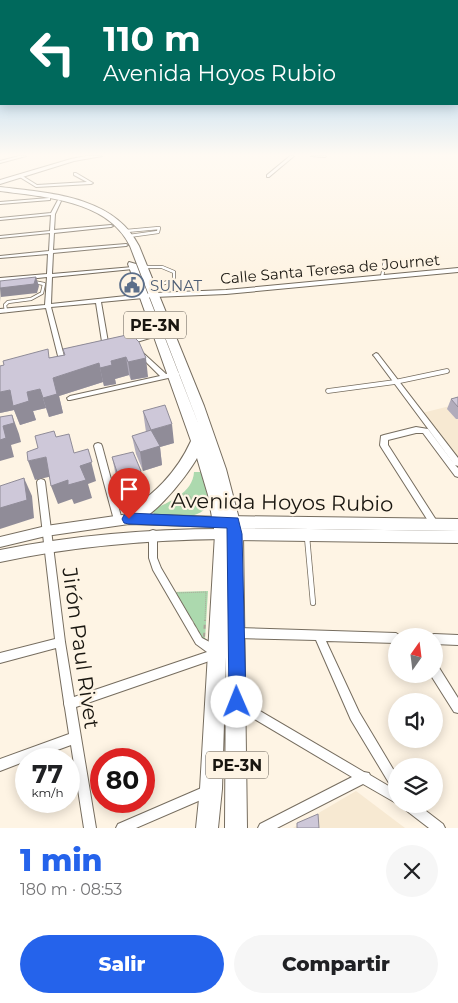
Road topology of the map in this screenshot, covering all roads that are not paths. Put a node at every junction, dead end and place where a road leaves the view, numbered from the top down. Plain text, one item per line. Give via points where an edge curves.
1 (23, 195) edge
2 (37, 195) edge
3 (49, 200) junction
4 (58, 201) junction
5 (0, 203) edge
6 (54, 214) junction
7 (0, 219) edge
8 (111, 226) junction
9 (52, 233) junction
10 (0, 237) edge
11 (127, 238) junction
12 (51, 252) junction
13 (0, 257) edge
14 (385, 260) dead end
15 (137, 267) junction
16 (458, 270) edge
17 (50, 275) junction
18 (382, 277) junction
19 (0, 280) edge
20 (174, 280) junction
21 (18, 284) edge
22 (153, 293) junction
23 (98, 302) junction
24 (48, 306) junction
25 (3, 311) edge
26 (158, 334) junction
27 (129, 342) junction
28 (122, 344) edge
29 (114, 346) edge
30 (106, 348) junction
31 (97, 351) edge
32 (376, 355) dead end
33 (71, 358) edge
34 (447, 371) dead end
35 (186, 372) junction
36 (169, 375) junction
37 (394, 382) junction
38 (328, 391) dead end
39 (70, 398) dead end
40 (198, 441) junction
41 (98, 446) dead end
42 (458, 463) edge
43 (458, 474) edge
44 (41, 482) dead end
45 (124, 520) junction
46 (458, 525) edge
47 (228, 528) junction
48 (437, 530) junction
49 (46, 531) junction
50 (153, 534) junction
51 (307, 535) junction
52 (458, 537) edge
53 (0, 542) edge
54 (47, 545) junction
55 (0, 556) edge
56 (313, 603) dead end
57 (236, 633) junction
58 (319, 636) junction
59 (388, 638) edge
60 (443, 639) edge
61 (458, 640) edge
62 (60, 642) junction
63 (218, 653) junction
64 (0, 658) edge
65 (442, 683) edge
66 (237, 702) junction
67 (69, 704) junction
68 (458, 708) edge
69 (75, 738) junction
70 (0, 765) edge
71 (388, 771) edge
72 (365, 778) junction
73 (211, 789) junction
74 (388, 792) edge
75 (420, 813) edge
76 (90, 828) edge
77 (122, 828) edge
78 (207, 828) edge
79 (236, 828) edge
80 (264, 828) edge
81 (439, 828) edge

1 - 3 highway, PE-3N
2 - 11 highway, PE-3N via 84,204 100,212
3 - 4 highway, PE-3N
3 - 5 street
4 - 6 street
4 - 8 highway, PE-3N via 84,210
6 - 7 street
6 - 9 street
8 - 9 street
8 - 11 highway, PE-3N
9 - 10 street
9 - 12 street
11 - 11 lane via 160,228 158,232
11 - 12 street
11 - 15 highway, PE-3N
12 - 13 street
12 - 17 street
14 - 18 lane
15 - 17 street
15 - 20 lane via 171,269
15 - 22 highway, PE-3N
16 - 18 street, Calle Santa Teresa de Journet
17 - 19 street
17 - 24 street
18 - 22 street, Calle Santa Teresa de Journet via 226,292
20 - 22 lane
20 - 22 lane
21 - 25 lane via 42,283 42,293 31,299 8,302
22 - 23 street, Calle Santa Teresa de Journet
22 - 26 highway, PE-3N
22 - 35 highway, PE-3N
23 - 24 street, Calle Santa Teresa de Journet
23 - 30 street
24 - 25 street, Calle Santa Teresa de Journet
24 - 33 street via 59,360
26 - 27 street
26 - 36 highway, PE-3N
27 - 28 street
27 - 36 street
29 - 30 street
30 - 31 street
32 - 37 street
34 - 37 lane
35 - 36 street
35 - 47 highway, PE-3N via 228,495
36 - 39 street
36 - 40 highway, PE-3N
37 - 38 lane
37 - 42 street
40 - 45 highway via 190,462 176,483
40 - 47 highway, PE-3N
41 - 45 street
43 - 48 street, Avenida Hoyos Rubio via 425,431 416,430 384,438 384,445
44 - 49 street, Jirón Paul Rivet
45 - 47 street, Avenida Hoyos Rubio
45 - 49 street, Avenida Hoyos Rubio
46 - 48 main road, Avenida Hoyos Rubio
47 - 48 main road, Avenida Hoyos Rubio
47 - 50 street, Avenida Hoyos Rubio
47 - 51 main road, Avenida Hoyos Rubio
47 - 57 highway, PE-3N
47 - 63 highway, PE-3N
48 - 51 main road, Avenida Hoyos Rubio
48 - 52 main road, Avenida Hoyos Rubio
49 - 53 street, Avenida Hoyos Rubio
49 - 54 street, Jirón Paul Rivet
50 - 54 street, Avenida Hoyos Rubio
50 - 63 street via 156,570 199,641
51 - 56 lane
54 - 55 street, Avenida Hoyos Rubio
54 - 62 street, Jirón Paul Rivet
57 - 58 street
57 - 66 highway, PE-3N
58 - 59 street
58 - 71 street via 355,716
60 - 61 street
62 - 64 street
62 - 67 street, Jirón Paul Rivet
63 - 67 street
63 - 73 highway, PE-3N
65 - 68 street
66 - 72 street
66 - 79 highway, PE-3N
67 - 69 street, Jirón Paul Rivet
69 - 70 street
69 - 76 street, Jirón Paul Rivet
72 - 74 street
72 - 80 street
73 - 77 street
73 - 78 highway, PE-3N
75 - 81 street

